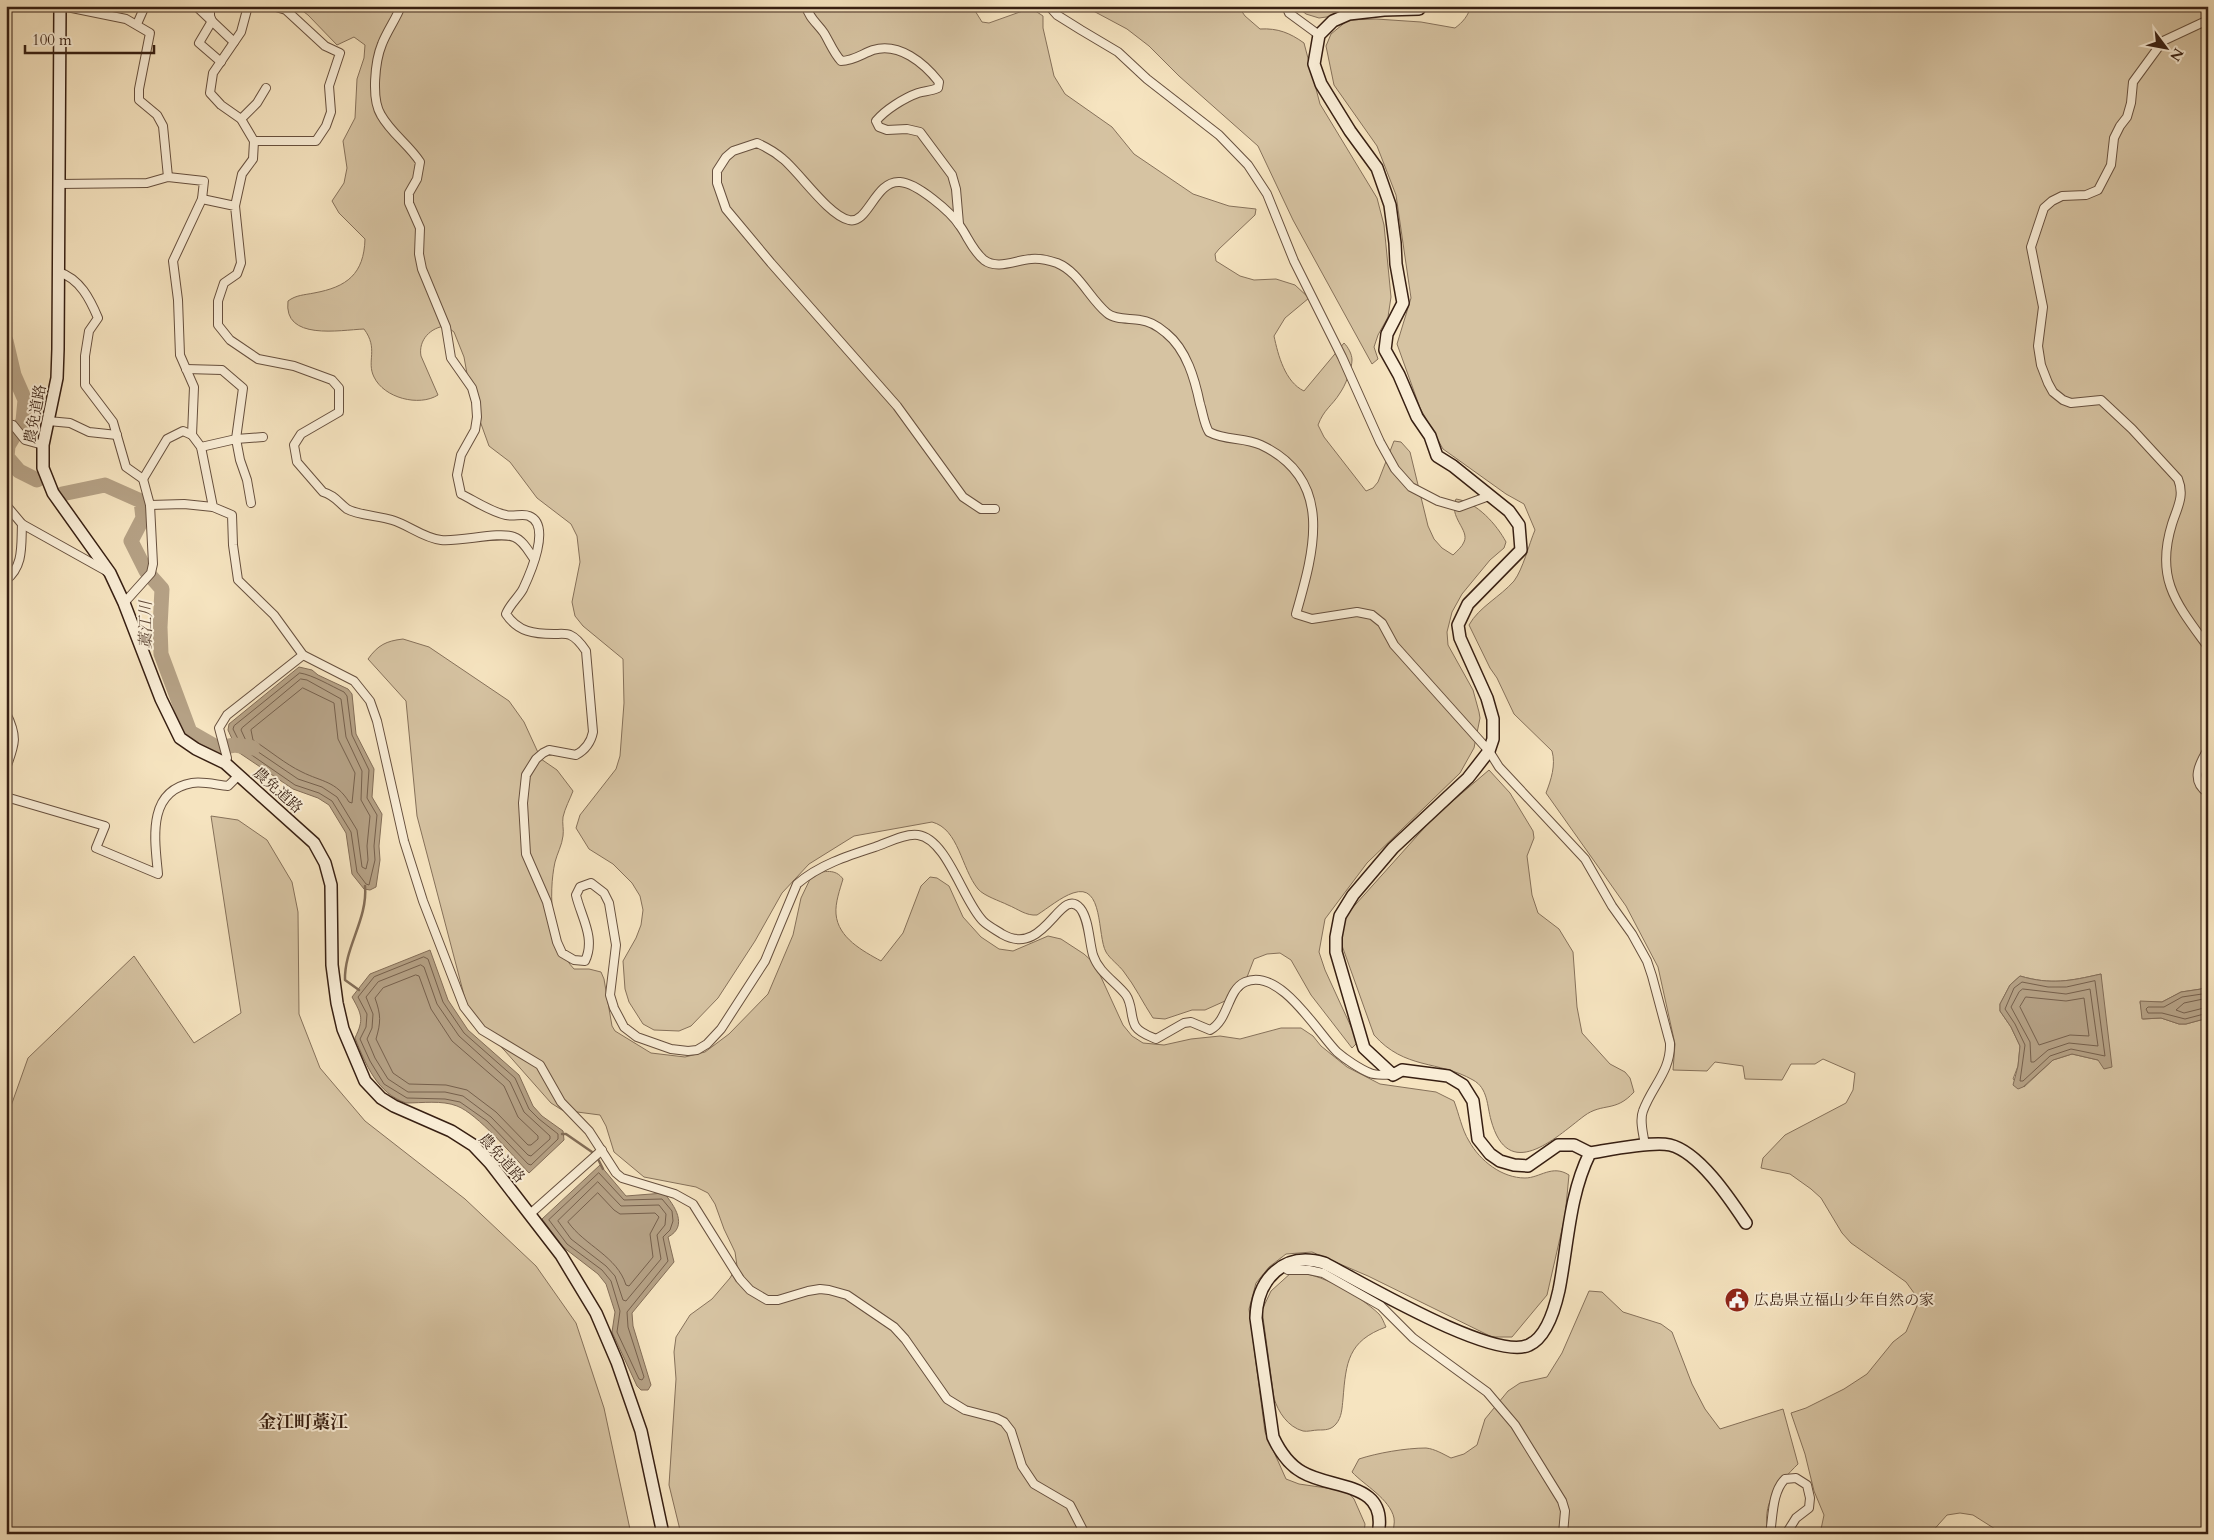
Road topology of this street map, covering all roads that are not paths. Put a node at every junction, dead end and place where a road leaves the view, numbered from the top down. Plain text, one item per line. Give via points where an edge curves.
1 (145, 6) edge
2 (196, 6) edge
3 (210, 6) edge
4 (248, 6) edge
5 (273, 6) edge
6 (401, 6) edge
7 (806, 6) edge
8 (1049, 6) edge
9 (1286, 6) edge
10 (1421, 6) edge
11 (60, 8) edge
12 (2208, 20) edge
13 (212, 21) junction
14 (137, 24) junction
15 (1319, 35) junction
16 (234, 42) junction
17 (220, 62) junction
18 (266, 88) dead end
19 (241, 119) junction
20 (254, 141) junction
21 (168, 176) junction
22 (59, 184) junction
23 (202, 200) junction
24 (235, 206) junction
25 (959, 224) junction
26 (59, 272) junction
27 (186, 369) junction
28 (48, 421) junction
29 (6, 424) edge
30 (192, 435) junction
31 (117, 436) junction
32 (263, 437) dead end
33 (236, 439) junction
34 (42, 445) junction
35 (201, 447) junction
36 (143, 479) junction
37 (1489, 496) junction
38 (251, 503) dead end
39 (6, 505) edge
40 (150, 505) junction
41 (213, 507) junction
42 (995, 509) dead end
43 (22, 524) junction
44 (534, 559) junction
45 (110, 573) junction
46 (6, 580) edge
47 (124, 603) junction
48 (2208, 647) edge
49 (302, 655) junction
50 (6, 713) edge
51 (2208, 749) edge
52 (1489, 751) junction
53 (225, 753) junction
54 (6, 768) edge
55 (239, 775) junction
56 (2208, 793) edge
57 (6, 797) edge
58 (1392, 1075) junction
59 (1645, 1146) junction
60 (602, 1150) junction
61 (1590, 1153) junction
62 (530, 1214) junction
63 (1746, 1223) dead end
64 (1283, 1267) junction
65 (663, 1534) edge
66 (1085, 1534) edge
67 (1378, 1534) edge
68 (1563, 1534) edge
69 (1770, 1534) edge
70 (1786, 1534) edge

1 - 14 street
2 - 13 street
3 - 13 street
4 - 16 street via 242,32
5 - 20 street via 286,10 325,46 340,53 329,86 331,112 316,141
6 - 44 street via 380,50 376,102 391,130 420,162 417,179 409,193 409,203 420,228 422,269 446,327 451,358 472,388 476,402 478,417 475,430 461,456 457,475 461,494 506,515 529,515 537,522 541,534
7 - 25 street via 809,16 841,61 851,61 882,48 898,50 912,56 939,82 938,88 918,93 876,121 879,127 887,130 920,132 952,175
8 - 37 street via 1057,15 1118,52 1147,80 1219,135 1248,165 1267,194 1294,261 1395,469 1412,487 1438,501 1460,507
9 - 15 street via 1289,13
10 - 15 street via 1419,10 1349,14 1333,21
11 - 14 street via 126,19
11 - 22 street, 農免道路
12 - 48 street via 2160,44 2133,82 2128,117 2114,138 2111,165 2098,190 2086,195 2062,196 2052,201 2044,208 2031,247 2043,307 2038,346 2041,365 2053,392 2071,403 2101,400 2132,429 2178,479 2182,488 2166,547 2165,566 2173,594
13 - 16 street
13 - 17 street via 199,43
14 - 21 street via 150,33 139,100 157,115 163,126
15 - 37 street via 1314,64 1321,84 1377,168 1390,206 1403,303 1387,334 1385,350 1417,417 1430,436 1437,456
16 - 17 street
17 - 19 street via 213,73 210,93
18 - 19 street
19 - 20 street
20 - 24 street via 252,159 242,174
21 - 22 street via 147,183
21 - 23 street via 204,180
22 - 26 street, 農免道路
23 - 24 street
23 - 27 street via 173,261 180,355
24 - 44 street via 241,263 237,274 224,283 218,301 218,325 230,340 258,359 294,366 332,380 338,388 339,412 301,434 294,445 298,462 323,492 331,494 348,510 392,520 424,536 441,540 514,537
25 - 42 street via 932,198 913,186 899,182 886,186 877,194 862,217 848,220 828,206 783,159 757,143 733,151 717,171 717,184 726,209 896,406 963,497 981,509
25 - 52 street via 975,252 986,261 996,265 1031,258 1059,264 1068,269 1110,315 1150,322 1167,334 1189,367 1209,432 1220,438 1262,446 1291,464 1307,487 1314,518 1314,540 1296,614 1312,619 1357,612 1377,619 1394,645
26 - 28 street, 農免道路 via 57,378
26 - 31 street via 88,294 98,318 89,331 85,385 112,422
27 - 30 street via 194,387
27 - 33 street via 222,370 243,388
28 - 31 street via 70,423 89,432
28 - 34 street, 農免道路
29 - 34 street via 13,425 25,440
30 - 35 street
30 - 36 street via 183,431 167,439
31 - 36 street via 126,466
32 - 33 street
33 - 35 street
33 - 38 street
34 - 45 street, 農免道路 via 43,468 53,493
35 - 41 street
36 - 40 street
37 - 52 street via 1509,511 1519,525 1521,550 1468,604 1458,625 1460,638 1493,719
39 - 43 street
40 - 41 street
40 - 47 street via 153,564 150,575
41 - 49 street via 232,515 238,580 274,616
43 - 45 street
43 - 46 street via 20,563
44 - 58 street via 522,591 506,614 512,623 524,630 537,634 569,634 579,642 586,652 593,732 592,739 576,755 549,750 543,752 526,775 523,803 526,854 547,902 557,942 562,953 574,960 585,961 589,952 589,940 576,894 580,887 592,883 604,893 609,903 616,945 610,994 624,1027 638,1037 671,1049 688,1051 708,1044 765,961 797,884 824,866 850,855 919,835 940,849 970,904 983,921 1003,935 1026,938 1045,928 1065,904 1071,902 1078,906 1083,912 1093,955 1100,969 1127,997 1136,1027 1145,1035 1156,1039 1191,1022 1210,1030 1219,1025 1238,986 1256,980 1268,982 1288,995 1338,1054 1370,1074
45 - 47 street, 農免道路
47 - 53 street, 農免道路 via 161,699 180,738 196,749
49 - 53 street via 227,716 220,728
49 - 60 street via 354,681 370,701 423,901 464,1007 482,1030 540,1065 561,1102 589,1130
50 - 54 street via 15,736
51 - 56 street via 2199,763 2196,776 2201,789
52 - 58 street via 1468,778 1393,848 1340,916 1336,952 1364,1048
52 - 59 street via 1499,767 1585,859 1647,962 1670,1043 1670,1054 1666,1070 1642,1112
53 - 55 street, 農免道路
55 - 57 street via 228,786 194,783 182,786 168,796 156,814 154,828 158,874 96,848 105,826
55 - 62 street, 農免道路 via 314,843 325,863 332,892 332,965 336,1003 342,1029 365,1081 394,1106 451,1131 472,1145
58 - 61 street via 1402,1070 1448,1076 1463,1086 1473,1101 1478,1139 1500,1161 1528,1166 1558,1145 1574,1145
59 - 61 street
59 - 63 street via 1670,1145 1693,1157 1729,1197
60 - 62 street
60 - 66 street via 622,1178 676,1194 693,1204 750,1290 767,1300 778,1300 808,1291 829,1290 847,1295 894,1327 946,1399 965,1410 1004,1422 1011,1431 1022,1466 1034,1484 1070,1505
61 - 64 street via 1578,1181 1551,1318 1530,1345 1503,1347 1470,1337 1324,1263 1298,1261
62 - 65 street, 農免道路 via 560,1254 596,1313 617,1362 641,1431
64 - 67 street via 1268,1278 1256,1302 1274,1437 1280,1452 1303,1473 1368,1495 1376,1507
64 - 68 street via 1323,1274 1381,1306 1413,1338 1487,1392 1515,1425 1562,1501
69 - 70 street via 1776,1493 1785,1479 1796,1478 1807,1485 1809,1508 1796,1518

